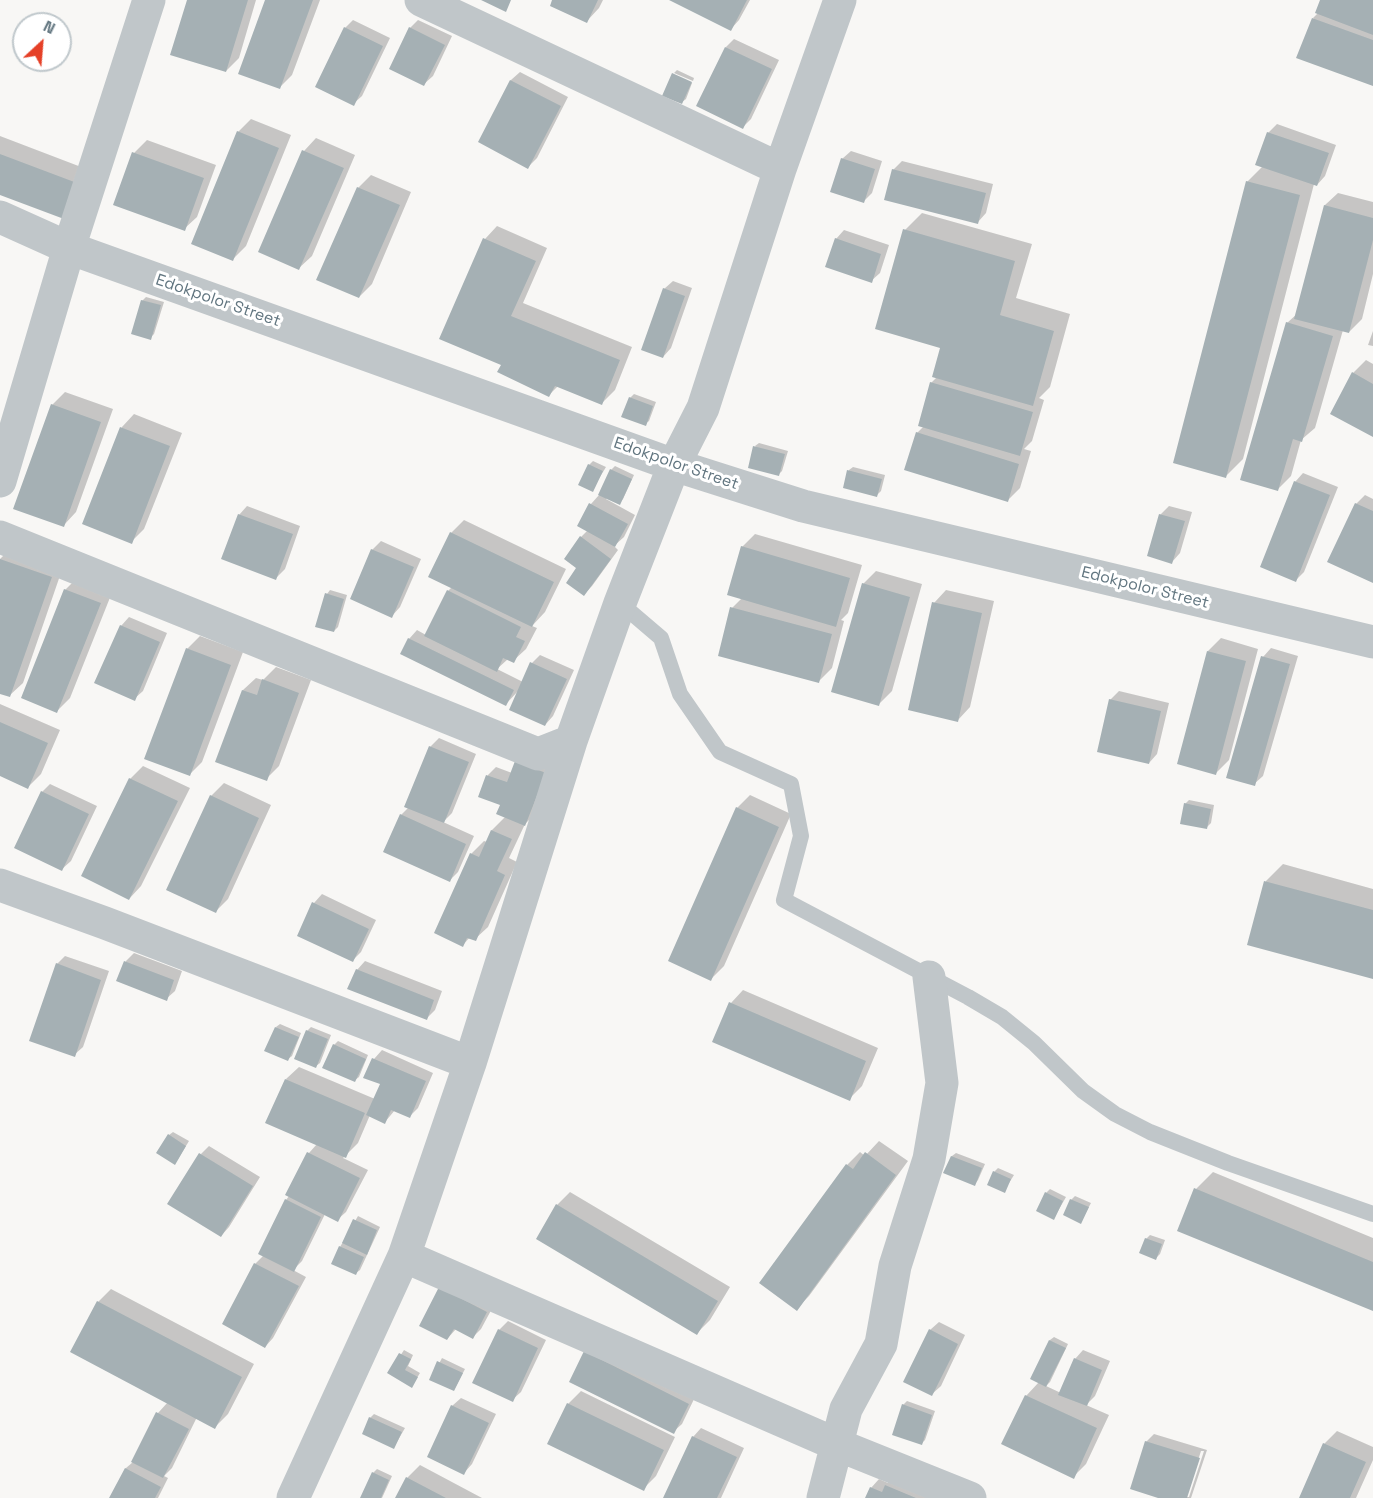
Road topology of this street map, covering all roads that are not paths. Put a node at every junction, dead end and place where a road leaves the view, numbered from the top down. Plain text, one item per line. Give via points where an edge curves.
1 (149, 0) edge
2 (421, 0) edge
3 (840, 0) edge
4 (780, 169) junction
5 (0, 217) edge
6 (69, 248) junction
7 (674, 465) junction
8 (0, 481) edge
9 (0, 537) edge
10 (620, 603) junction
11 (1373, 642) edge
12 (571, 741) junction
13 (0, 885) edge
14 (929, 976) junction
15 (470, 1063) junction
16 (1373, 1214) edge
17 (404, 1256) junction
18 (838, 1445) junction
19 (293, 1498) edge
20 (823, 1498) edge
21 (970, 1498) edge

1 - 6 street
2 - 4 street
3 - 4 street
4 - 7 street via 703,408
5 - 6 street, Edokpolor Street
6 - 7 street, Edokpolor Street
6 - 8 street
7 - 10 street
7 - 11 street, Edokpolor Street via 803,506
9 - 12 street via 538,754
10 - 12 street
10 - 14 lane via 661,638 680,694 720,752 791,784 801,836 784,900
12 - 15 street
13 - 15 street
14 - 16 lane via 1002,1017 1034,1042 1083,1091 1115,1114 1228,1163
14 - 18 street via 942,1083 929,1159 895,1266 881,1344 846,1409
15 - 17 street
17 - 18 street
17 - 19 street
18 - 20 street
18 - 21 street

